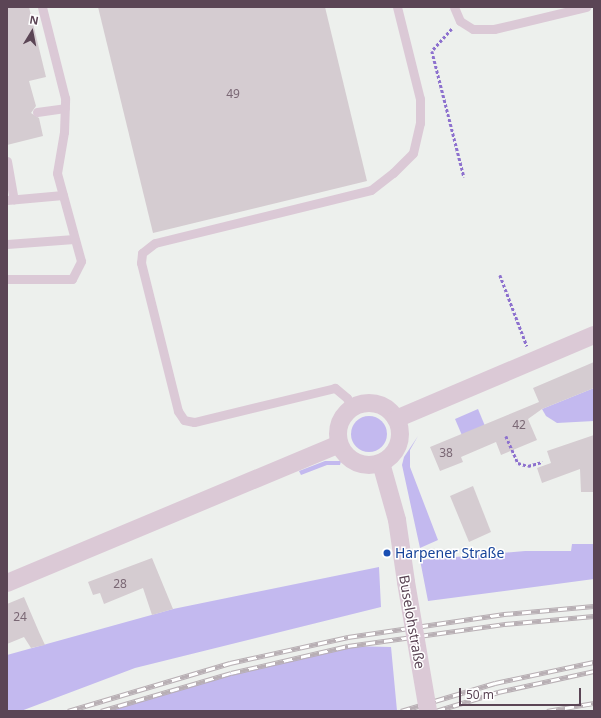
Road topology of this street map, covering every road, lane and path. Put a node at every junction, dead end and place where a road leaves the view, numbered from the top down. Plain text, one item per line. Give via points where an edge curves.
1 (42, 7) edge
2 (397, 7) edge
3 (454, 7) edge
4 (586, 7) edge
5 (460, 21) junction
6 (65, 108) junction
7 (37, 112) dead end
8 (7, 161) edge
9 (464, 177) dead end
10 (63, 195) junction
11 (10, 199) edge
12 (74, 239) junction
13 (7, 244) edge
14 (500, 276) dead end
15 (7, 279) edge
16 (594, 335) edge
17 (534, 361) junction
18 (352, 408) junction
19 (396, 419) junction
20 (506, 436) dead end
21 (339, 444) junction
22 (542, 462) dead end
23 (381, 463) junction
24 (7, 583) edge
25 (428, 711) edge

1 - 6 lane
2 - 18 lane via 420,99 420,123 413,153 393,173 371,190 155,243 142,253 141,263 178,411 184,420 194,422 335,388 347,398
3 - 5 lane
4 - 5 lane via 494,29 473,28
5 - 9 path via 432,52
6 - 7 lane
6 - 10 lane via 57,173
8 - 11 lane
10 - 11 lane
10 - 12 lane
12 - 13 lane
12 - 15 lane via 81,261 72,279
14 - 17 path
16 - 17 street
17 - 19 street
18 - 19 street via 361,404 381,406
18 - 21 street via 340,424
19 - 23 street via 398,444 394,452
20 - 22 path via 518,463 528,466
21 - 23 street via 352,460 361,464
21 - 24 street
23 - 25 street, Buselohstraße, bridge via 396,520

